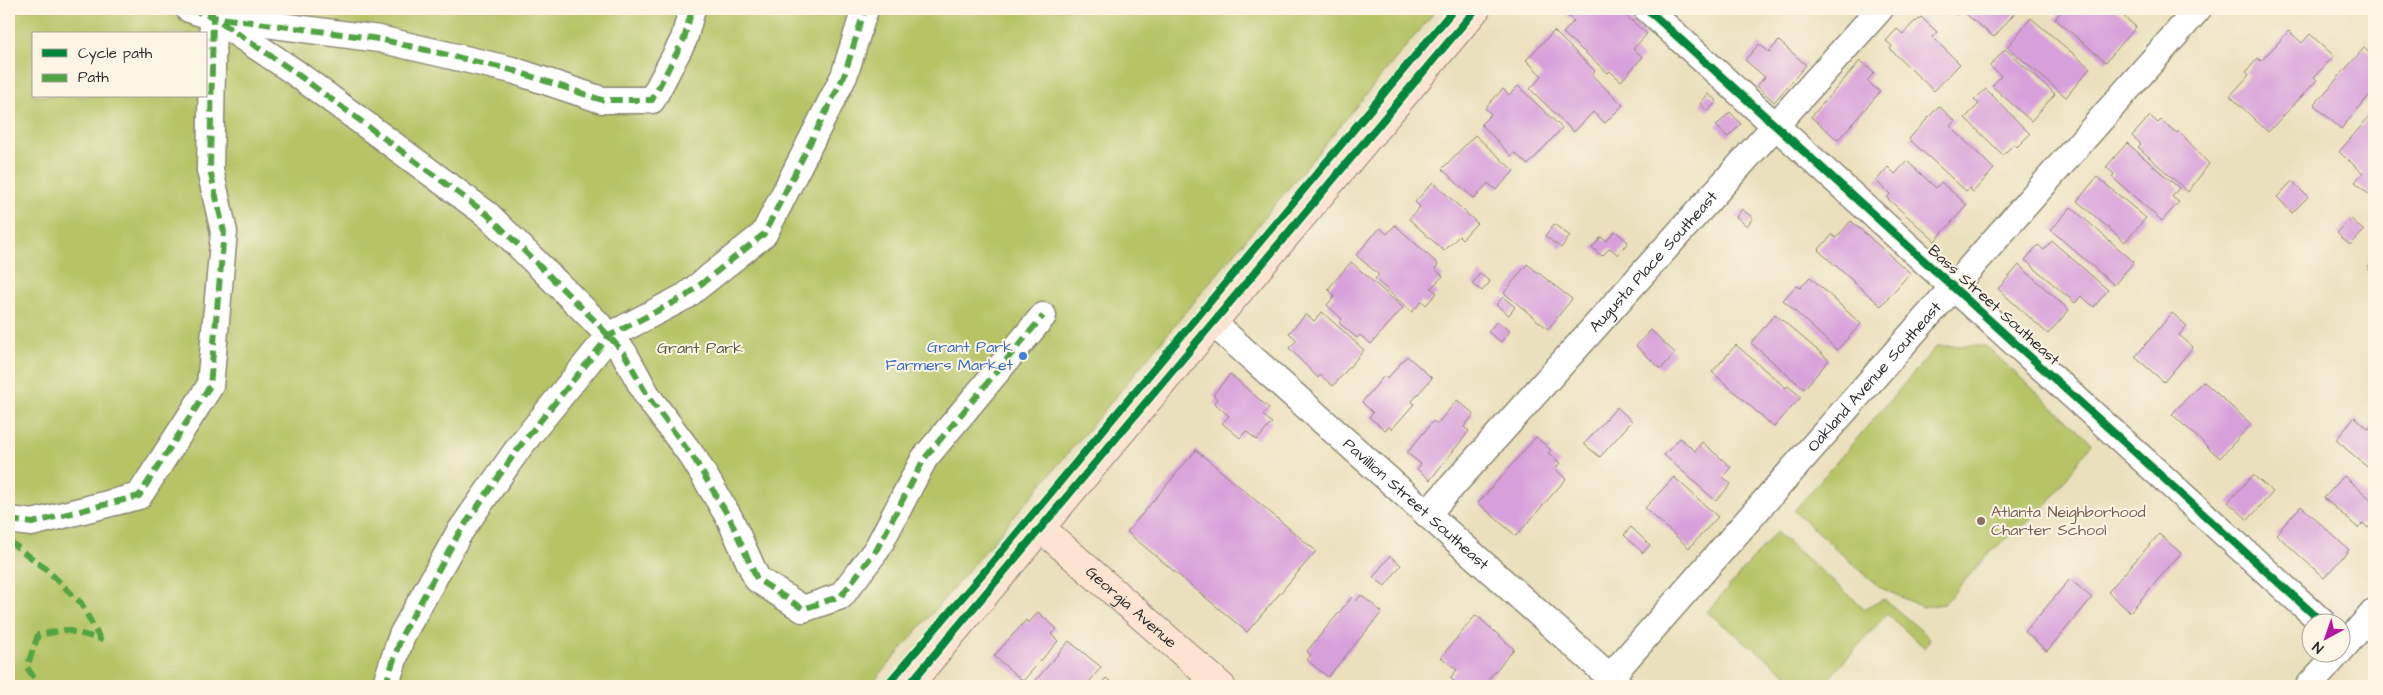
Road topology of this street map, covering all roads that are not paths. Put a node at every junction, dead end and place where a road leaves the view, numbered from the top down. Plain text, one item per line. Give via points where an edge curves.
1 (692, 9) edge
2 (865, 9) edge
3 (1476, 9) edge
4 (1647, 9) edge
5 (1880, 9) edge
6 (2198, 9) edge
7 (204, 12) edge
8 (205, 32) edge
9 (207, 98) edge
10 (1776, 125) junction
11 (1953, 287) junction
12 (1043, 316) dead end
13 (1213, 322) junction
14 (609, 336) junction
15 (1427, 514) junction
16 (9, 520) edge
17 (1041, 528) junction
18 (2311, 612) edge
19 (2374, 612) edge
20 (2350, 637) edge
21 (2329, 662) edge
22 (1615, 681) edge
23 (385, 686) edge
24 (908, 686) edge
25 (1221, 686) edge
26 (2309, 686) edge

1 - 7 street via 684,39 652,100 602,100 512,70 379,39
2 - 14 street via 844,76 764,234 686,296
3 - 13 street
4 - 10 street, Bass Street Southeast
5 - 10 street, Augusta Place Southeast
6 - 11 street, Oakland Avenue Southeast
7 - 8 street
7 - 14 street via 294,71 488,215
9 - 16 street via 210,170 224,232 210,386 139,496 32,523
10 - 11 street, Bass Street Southeast
10 - 15 street, Augusta Place Southeast
11 - 18 street, Bass Street Southeast
11 - 22 street, Oakland Avenue Southeast
12 - 14 street via 924,459 877,549 841,596 803,609 757,579 730,518 695,460 648,397 624,353
13 - 15 street, Pavillion Street Southeast
13 - 17 street
14 - 23 street via 520,446 459,533 402,635
15 - 22 street, Pavillion Street Southeast
17 - 24 street
17 - 25 street, Georgia Avenue
19 - 20 street
21 - 26 street

